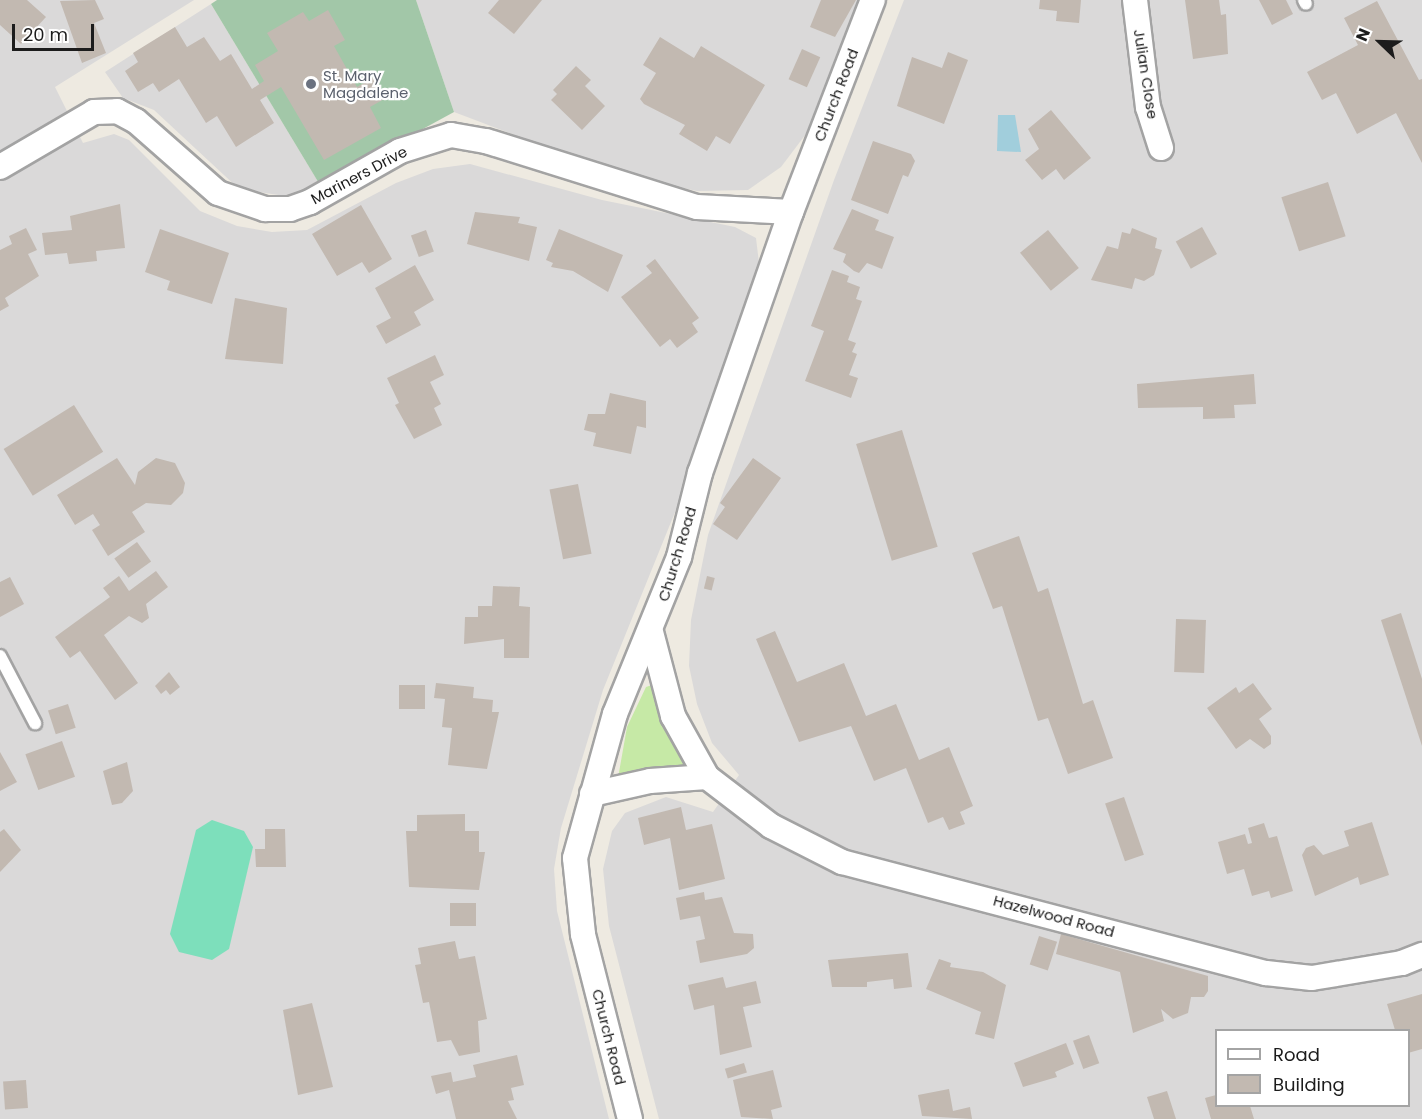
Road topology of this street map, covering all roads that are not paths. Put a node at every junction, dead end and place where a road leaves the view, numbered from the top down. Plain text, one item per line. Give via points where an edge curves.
1 (873, 0) edge
2 (1135, 0) edge
3 (1161, 148) dead end
4 (0, 167) edge
5 (791, 212) junction
6 (651, 632) junction
7 (0, 656) edge
8 (35, 723) dead end
9 (707, 777) junction
10 (592, 794) junction
11 (1422, 955) edge
12 (630, 1119) edge

1 - 5 street, Church Road
2 - 3 street, Julian Close via 1148,107
4 - 5 street, Mariners Drive via 94,112 117,111 136,121 218,193 265,209 290,209 310,202 400,151 451,135 486,141 697,207
5 - 6 street, Church Road via 700,473 679,557
6 - 9 street, Hazelwood Road via 673,716
6 - 10 street, Church Road via 615,714
7 - 8 lane
9 - 10 street via 650,782
9 - 11 street, Hazelwood Road via 771,826 842,862 1266,973 1312,978 1402,963
10 - 12 street, Church Road via 575,858 583,934

